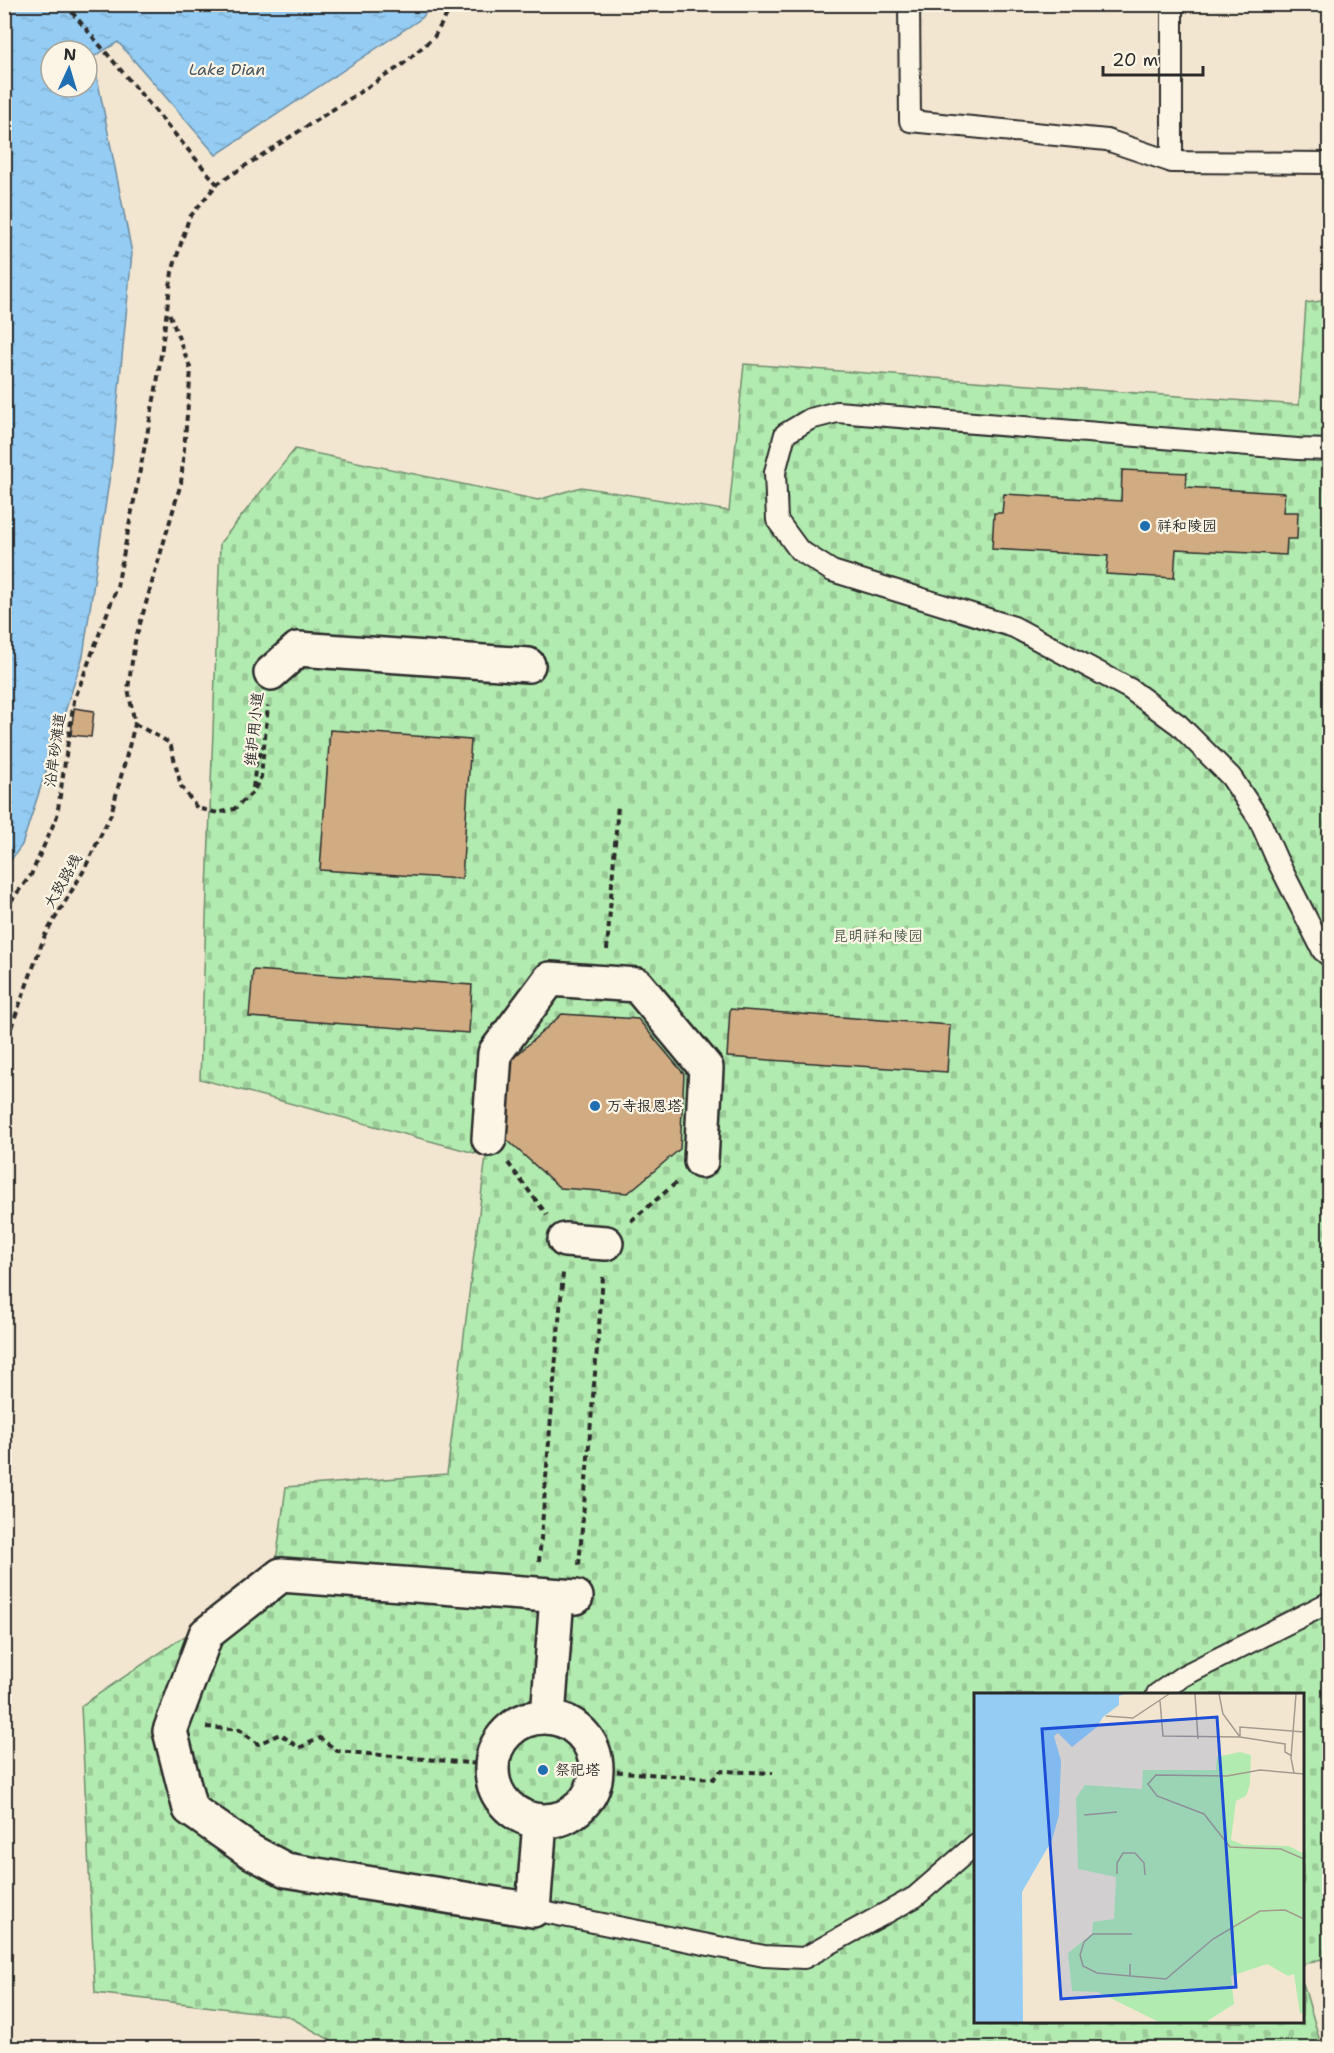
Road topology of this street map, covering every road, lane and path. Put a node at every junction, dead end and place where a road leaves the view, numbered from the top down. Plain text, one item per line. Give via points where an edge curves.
1 (65, 4) edge
2 (453, 4) edge
3 (909, 4) edge
4 (1172, 4) edge
5 (1172, 162) junction
6 (1329, 163) edge
7 (218, 184) junction
8 (167, 309) junction
9 (1329, 450) edge
10 (528, 665) dead end
11 (271, 673) joint
12 (135, 724) junction
13 (618, 804) dead end
14 (4, 910) edge
15 (1329, 957) edge
16 (604, 983) junction
17 (4, 1047) edge
18 (489, 1139) joint
19 (701, 1161) joint
20 (566, 1240) junction
21 (606, 1243) junction
22 (557, 1596) junction
23 (1329, 1602) edge
24 (1160, 1693) edge
25 (548, 1717) junction
26 (229, 1729) dead end
27 (491, 1765) junction
28 (596, 1770) junction
29 (773, 1773) dead end
30 (540, 1821) junction
31 (974, 1845) edge
32 (533, 1910) junction

1 - 7 path
2 - 7 path, 沿岸砂滩道 via 434,37 402,65
3 - 5 lane via 910,121 1107,140
4 - 5 lane
5 - 6 lane
7 - 8 path, 沿岸砂滩道 via 189,218 172,272
8 - 12 path via 191,370 181,483 135,641 128,689
8 - 14 path, 沿岸砂滩道 via 157,384 117,587 74,701 57,816 31,875
9 - 15 lane via 837,412 810,420 785,434 775,472 777,520 799,550 832,571 1014,627 1130,689 1179,725 1231,777 1259,819
10 - 11 street via 298,649
11 - 12 path, 维护用小道 via 264,744 255,762 253,792 234,809 218,813 197,808 182,786 170,743
12 - 17 path, 大致路线 via 111,814 83,872 45,935
13 - 16 path
16 - 18 street via 550,979 495,1053
16 - 19 street via 637,986 706,1068
18 - 20 path
19 - 21 path
20 - 21 street
20 - 22 path
21 - 22 path
22 - 25 street
22 - 32 street via 281,1575 206,1634 170,1731 190,1809 250,1851 286,1870
23 - 24 lane via 1183,1676
25 - 27 street via 516,1725 495,1750
25 - 28 street via 564,1721 589,1742
26 - 27 path via 240,1730 258,1743 280,1734 298,1748 320,1738 337,1751
27 - 30 street via 499,1797 524,1818
28 - 29 path via 713,1779 721,1771
28 - 30 street via 592,1789 572,1814
30 - 32 street
31 - 32 lane via 915,1896 804,1958 764,1956

